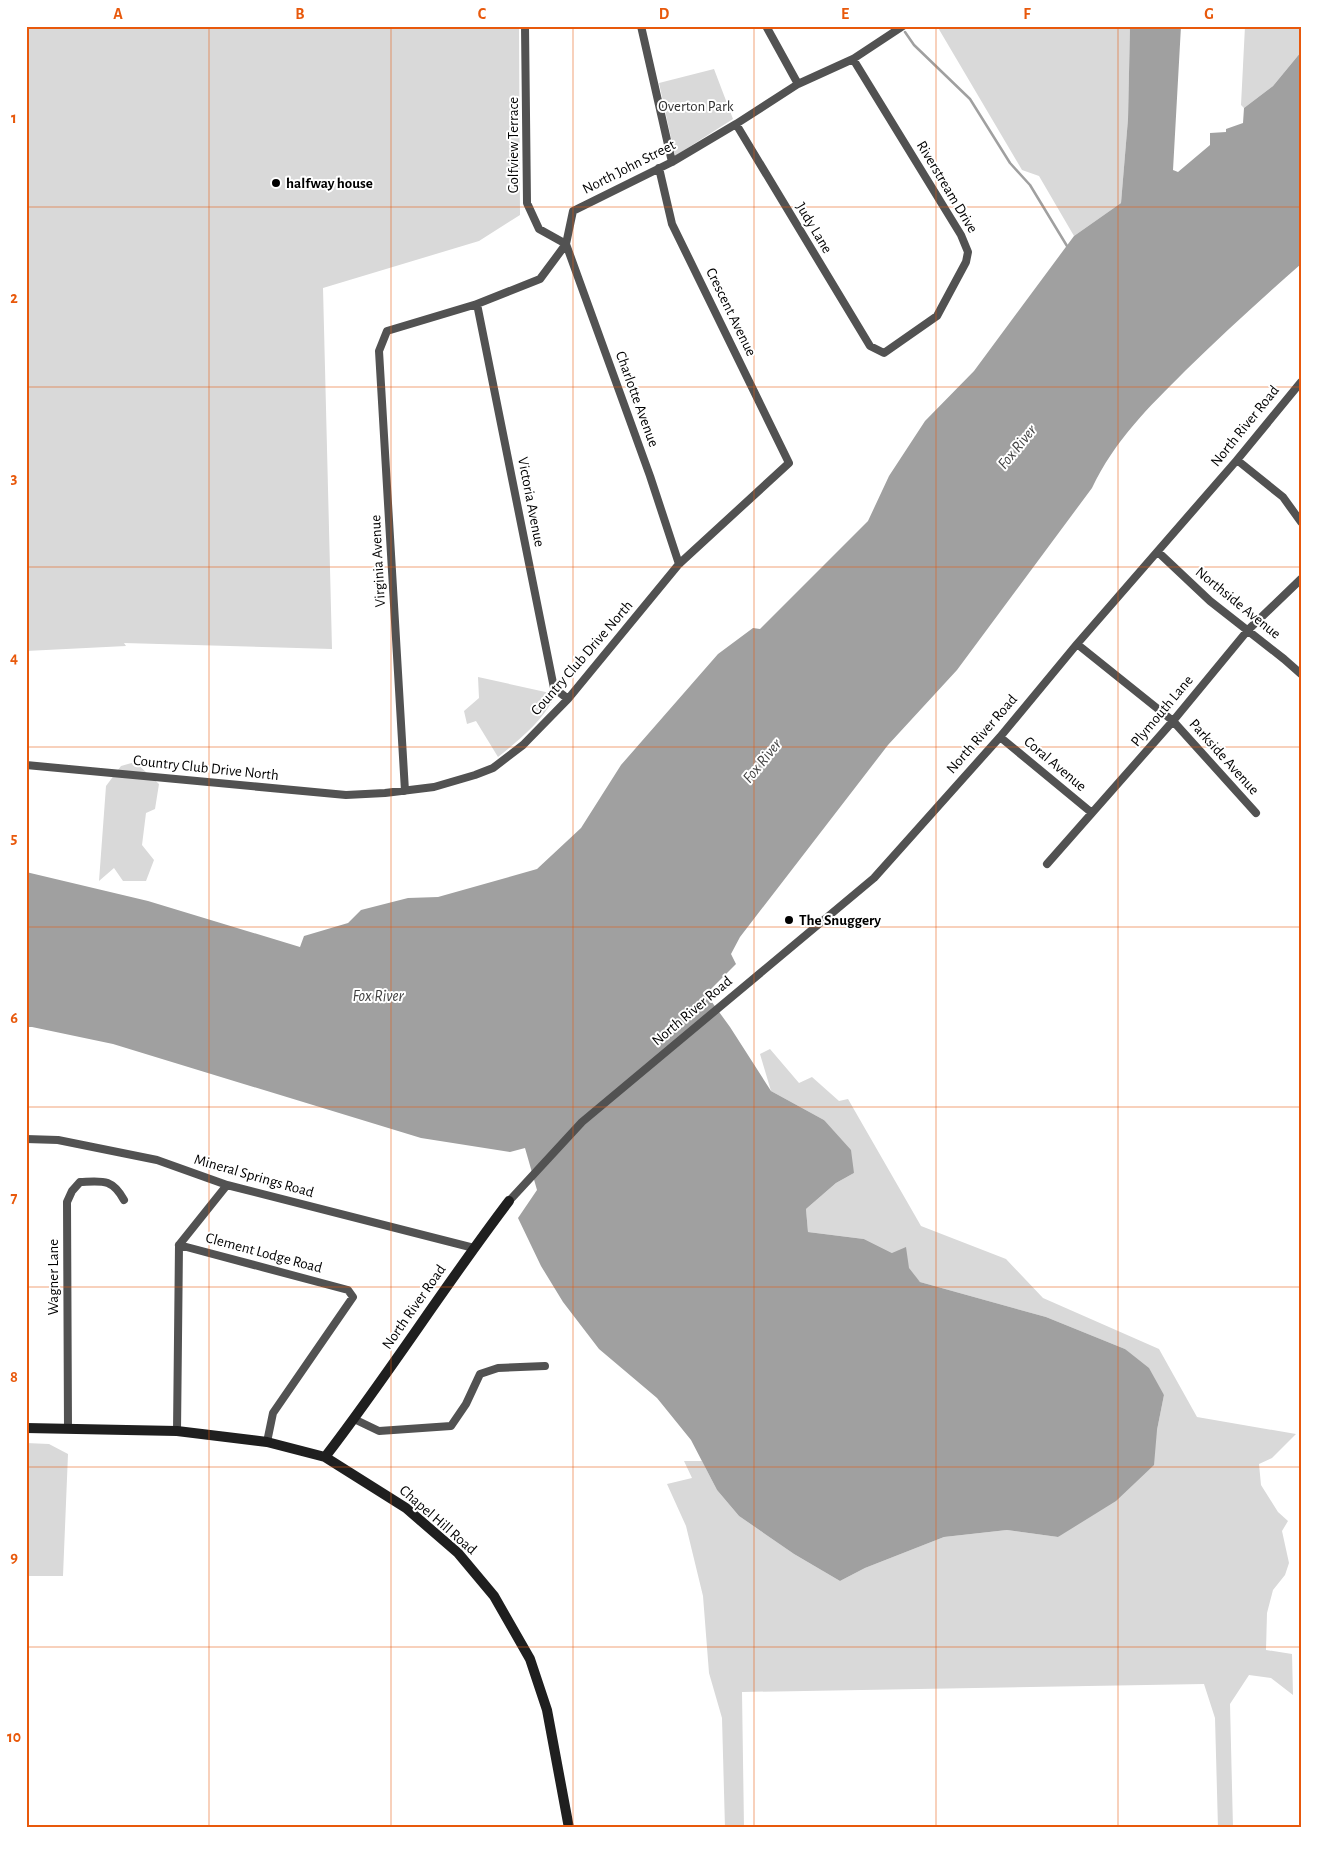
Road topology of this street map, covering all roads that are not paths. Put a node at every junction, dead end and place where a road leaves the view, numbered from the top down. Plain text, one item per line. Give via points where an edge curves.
1 (525, 26) edge
2 (641, 26) edge
3 (766, 26) edge
4 (903, 26) edge
5 (853, 59) junction
6 (798, 84) junction
7 (736, 124) junction
8 (672, 162) junction
9 (659, 168) junction
10 (566, 244) junction
11 (477, 304) junction
12 (386, 331) joint
13 (870, 346) joint
14 (1301, 382) edge
15 (1237, 460) junction
16 (789, 463) joint
17 (1301, 522) edge
18 (1158, 552) junction
19 (679, 564) junction
20 (1301, 579) edge
21 (1248, 630) junction
22 (1077, 644) junction
23 (1301, 674) edge
24 (568, 699) junction
25 (1173, 721) junction
26 (1000, 737) junction
27 (26, 765) edge
28 (405, 791) junction
29 (1092, 813) junction
30 (1256, 813) dead end
31 (1047, 864) dead end
32 (26, 1139) edge
33 (227, 1185) junction
34 (124, 1200) dead end
35 (509, 1202) joint
36 (179, 1245) junction
37 (474, 1248) junction
38 (545, 1366) dead end
39 (354, 1419) junction
40 (26, 1428) edge
41 (68, 1428) junction
42 (177, 1431) junction
43 (266, 1442) junction
44 (325, 1457) junction
45 (569, 1828) edge

1 - 10 street, Golfview Terrace via 527,203 539,229
2 - 8 street
3 - 6 street
4 - 5 street, North John Street
5 - 6 street, North John Street
5 - 13 street, Riverstream Drive via 961,235 968,252 938,316 884,353
6 - 7 street, North John Street
7 - 8 street, North John Street
7 - 13 street, Judy Lane
8 - 9 street, North John Street
9 - 10 street, North John Street via 573,211
9 - 16 street, Crescent Avenue via 672,224
10 - 11 street, North John Street via 540,279
10 - 19 street, Charlotte Avenue
11 - 12 street, North John Street
11 - 24 street, Victoria Avenue via 554,688
12 - 28 street, Virginia Avenue via 379,351
14 - 15 street, North River Road
15 - 17 street via 1283,497
15 - 18 street, North River Road
16 - 19 street, Country Club Drive North
18 - 21 street, Northside Avenue via 1210,601
18 - 22 street, North River Road
19 - 24 street, Country Club Drive North
20 - 21 street, Plymouth Lane
21 - 23 street, Northside Avenue
21 - 25 street, Plymouth Lane
22 - 25 street, Parkside Avenue
22 - 26 street, North River Road
24 - 28 street, Country Club Drive North via 523,745 493,768 453,782
25 - 29 street, Plymouth Lane
25 - 30 street, Parkside Avenue
26 - 29 street, Coral Avenue
26 - 35 street, North River Road via 874,878 582,1122
27 - 28 street, Country Club Drive North via 314,793 346,795
29 - 31 street, Plymouth Lane
32 - 33 street, Mineral Springs Road via 58,1140 157,1160
33 - 36 street
33 - 37 street, Mineral Springs Road
34 - 41 street, Wagner Lane via 110,1182 99,1181 80,1182 67,1202
35 - 37 street, North River Road
36 - 42 street
36 - 43 street, Clement Lodge Road via 348,1290 353,1297 273,1412
37 - 39 street, North River Road
38 - 39 street via 498,1368 480,1374 451,1426 379,1431
39 - 44 street, North River Road
40 - 41 street
41 - 42 street
42 - 43 street
43 - 44 street
44 - 45 street, Chapel Hill Road via 406,1508 458,1554 494,1596 530,1659 547,1710

